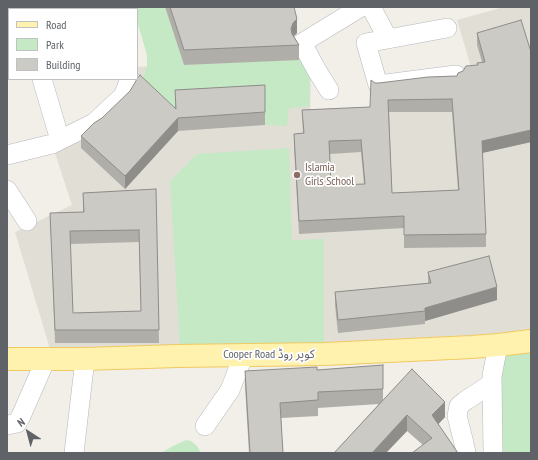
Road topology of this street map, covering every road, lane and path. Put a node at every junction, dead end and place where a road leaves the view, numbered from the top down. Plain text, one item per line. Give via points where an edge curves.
1 (362, 7) edge
2 (371, 7) edge
3 (447, 28) dead end
4 (388, 39) junction
5 (456, 75) edge
6 (42, 80) edge
7 (130, 80) edge
8 (329, 90) dead end
9 (60, 140) junction
10 (7, 155) edge
11 (7, 190) edge
12 (27, 221) dead end
13 (531, 341) edge
14 (498, 345) junction
15 (472, 347) junction
16 (244, 354) junction
17 (7, 359) edge
18 (46, 359) junction
19 (85, 359) junction
20 (492, 380) junction
21 (7, 425) edge
22 (205, 426) dead end
23 (74, 453) edge
24 (466, 453) edge
25 (493, 453) edge

1 - 8 street via 302,43
2 - 4 street
3 - 4 street
4 - 5 street via 366,43 378,85
6 - 9 street
7 - 9 street via 123,96 94,123
9 - 10 street
11 - 12 street
13 - 14 main road, Cooper Road کوپر روڈ
14 - 15 main road, Cooper Road کوپر روڈ
14 - 20 street
15 - 16 main road, Cooper Road کوپر روڈ via 325,354
15 - 20 street
16 - 19 main road, Cooper Road کوپر روڈ
16 - 22 street via 230,390
17 - 18 main road, Cooper Road کوپر روڈ
18 - 19 main road, Cooper Road کوپر روڈ
18 - 21 street via 17,423
19 - 23 street
20 - 24 street via 459,406 458,416
20 - 25 street

